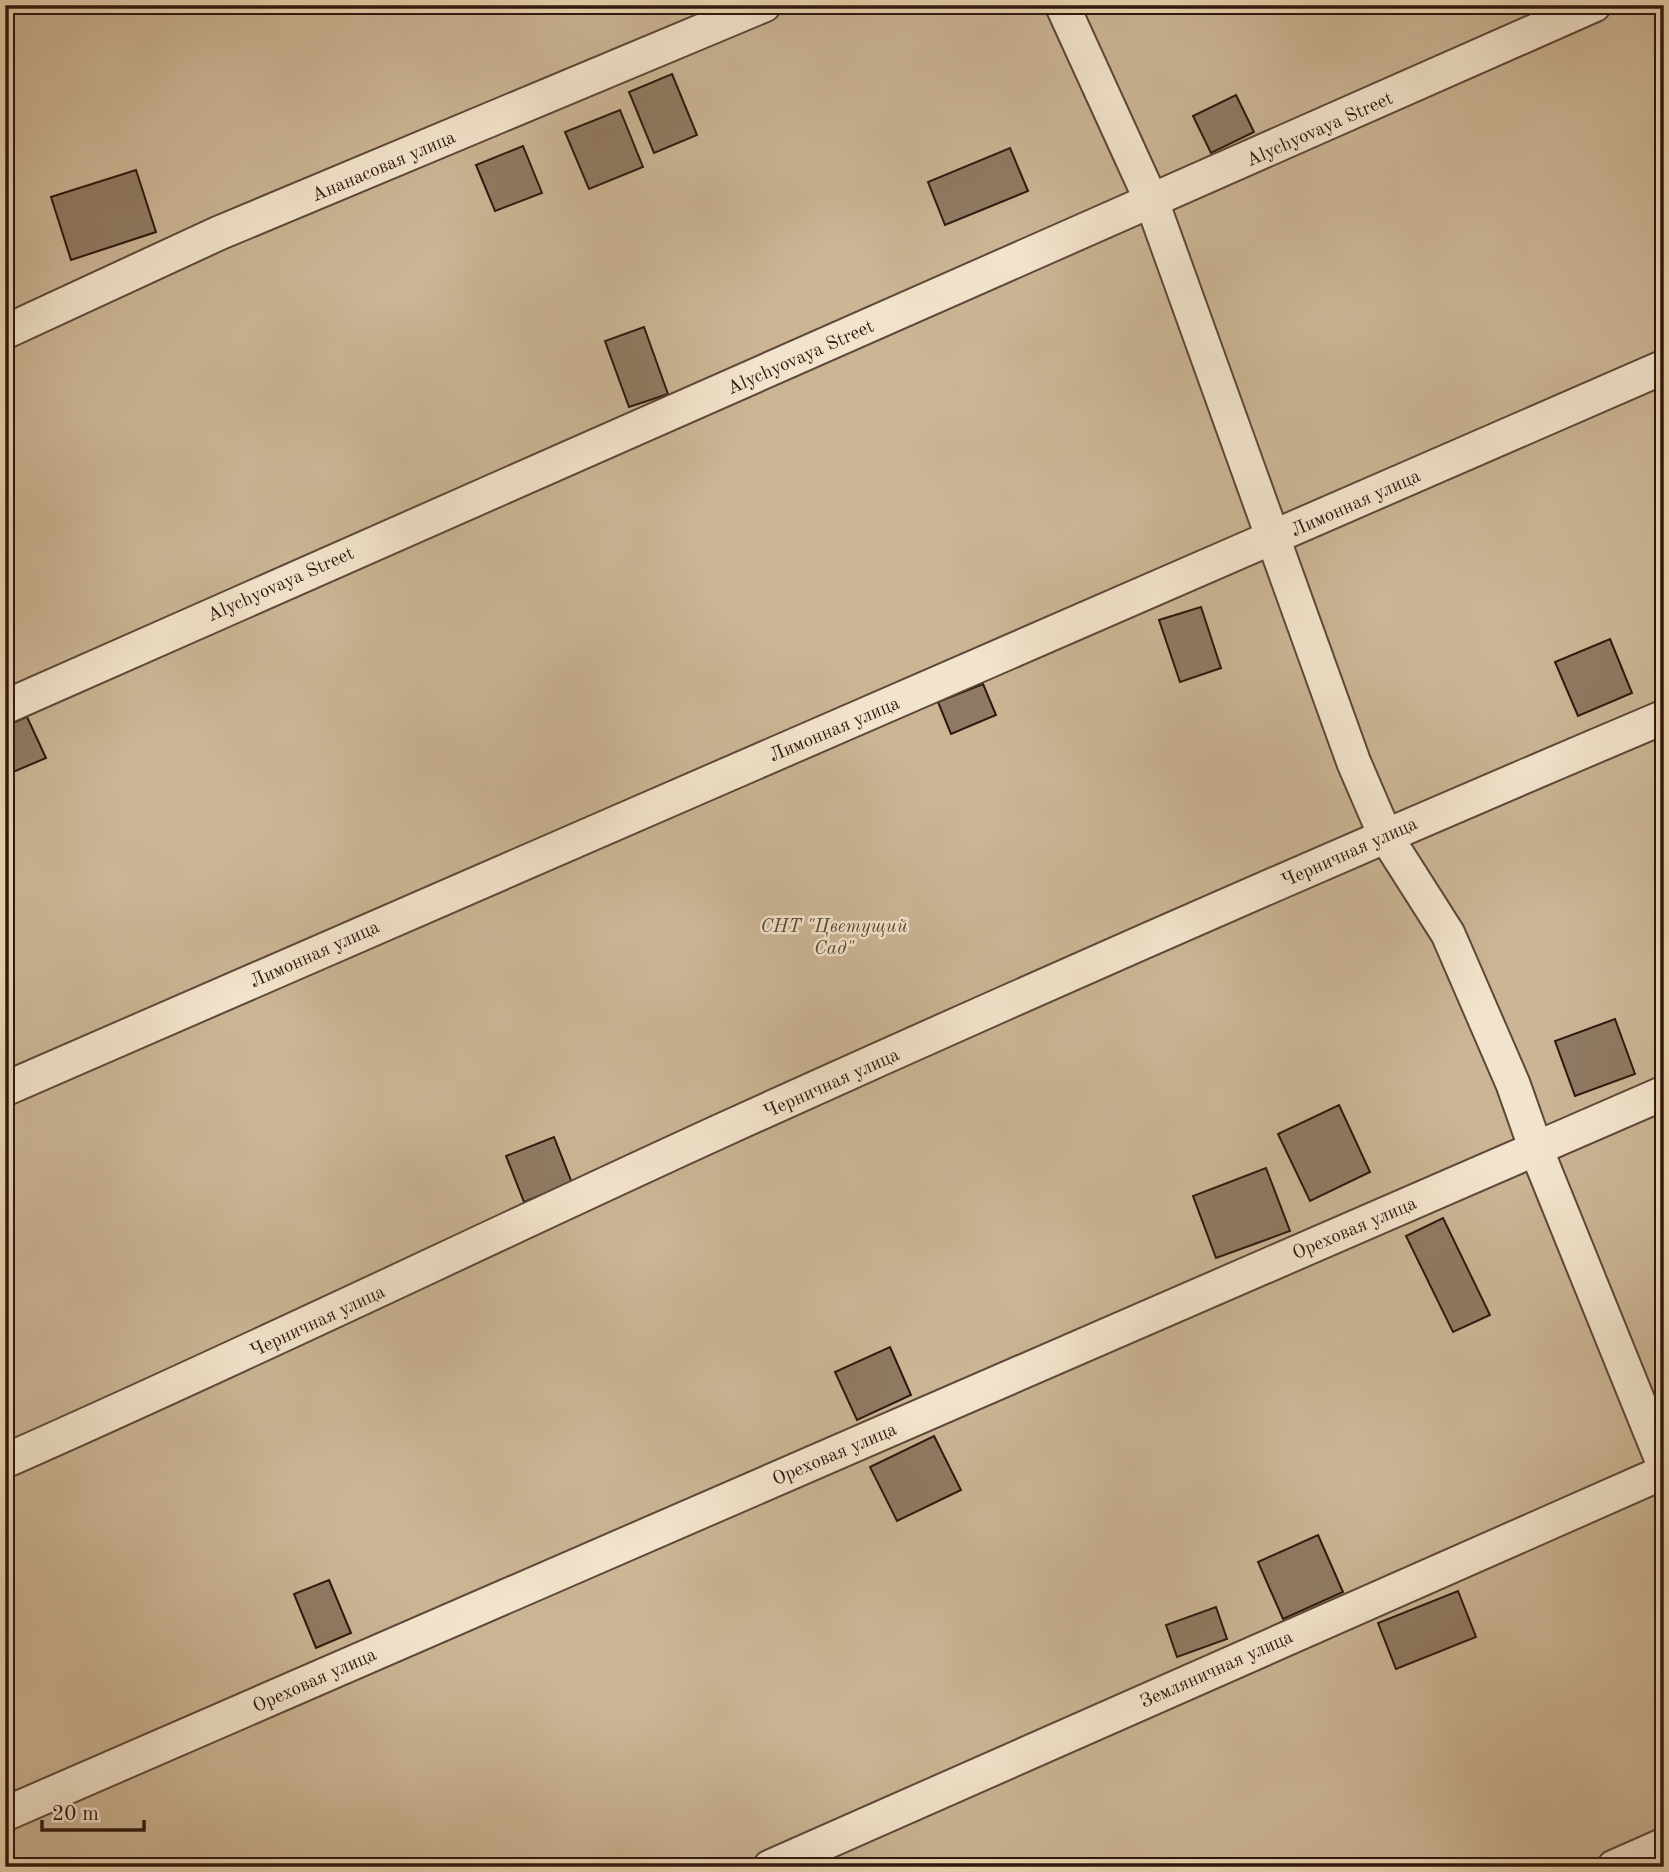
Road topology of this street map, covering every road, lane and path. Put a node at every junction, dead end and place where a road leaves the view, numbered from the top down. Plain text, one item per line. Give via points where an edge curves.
1 (764, 5) edge
2 (1062, 5) edge
3 (1594, 5) edge
4 (1152, 202) junction
5 (5, 332) edge
6 (1664, 367) edge
7 (1274, 537) junction
8 (5, 707) edge
9 (1664, 717) edge
10 (1385, 835) junction
11 (5, 1089) edge
12 (1664, 1093) edge
13 (1536, 1149) junction
14 (5, 1461) edge
15 (1664, 1465) edge
16 (1664, 1472) edge
17 (5, 1814) edge
18 (1664, 1845) edge
19 (770, 1867) edge
20 (1614, 1867) edge

1 - 5 street, Ананасовая улица via 219,233
2 - 4 street
3 - 4 street, Alychyovaya Street
4 - 7 street
4 - 8 street, Alychyovaya Street
6 - 7 street, Лимонная улица
7 - 10 street via 1354,764
7 - 11 street, Лимонная улица
9 - 10 street, Черничная улица
10 - 13 street via 1448,934
10 - 14 street, Черничная улица via 726,1129
12 - 13 street, Ореховая улица
13 - 15 street
13 - 17 street, Ореховая улица
16 - 19 street, Земляничная улица
18 - 20 street

